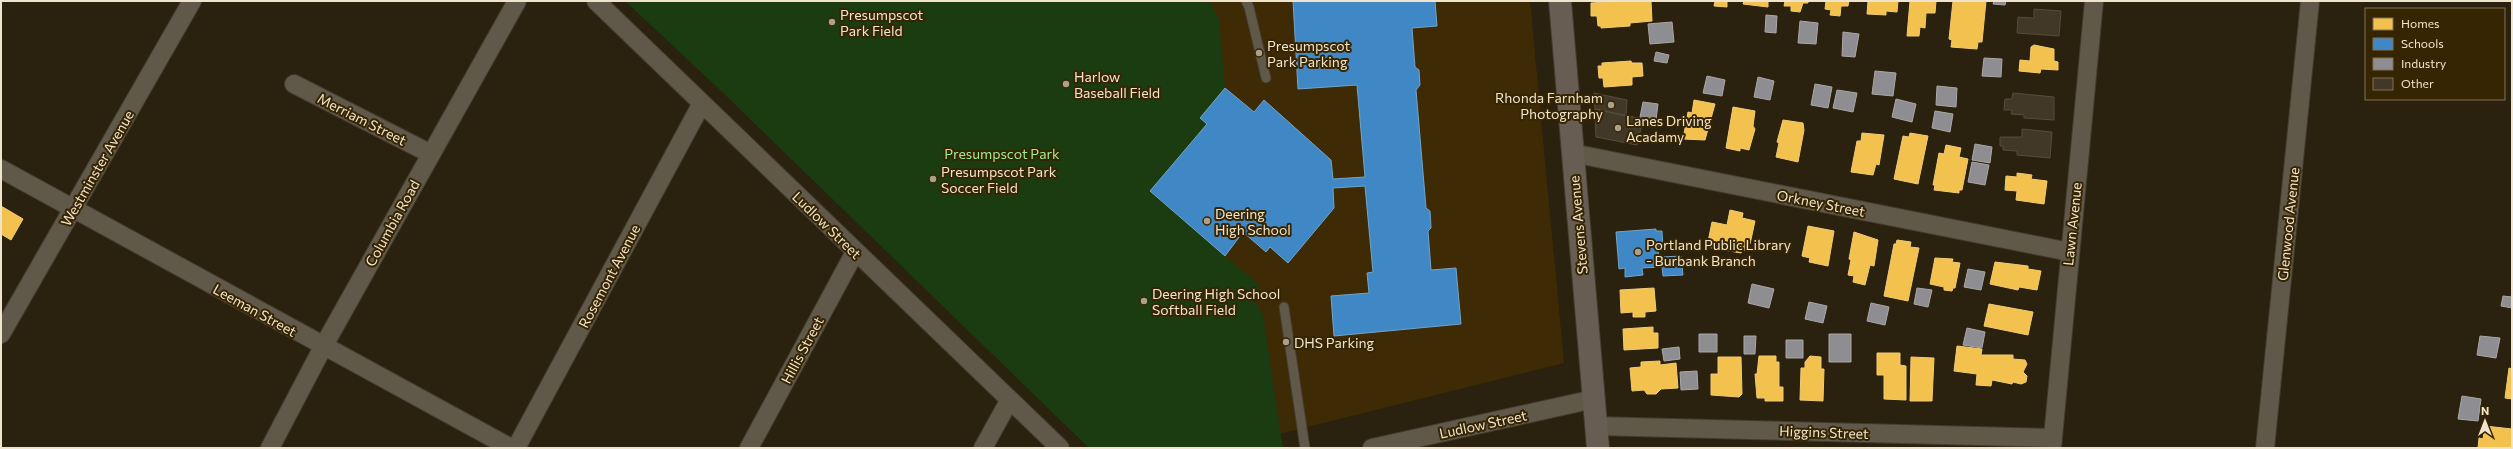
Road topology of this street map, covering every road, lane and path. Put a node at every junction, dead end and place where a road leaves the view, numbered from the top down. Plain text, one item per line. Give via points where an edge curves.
1 (192, 1) edge
2 (517, 1) edge
3 (596, 1) edge
4 (1246, 1) edge
5 (1560, 1) edge
6 (2094, 1) edge
7 (2310, 1) edge
8 (1266, 78) dead end
9 (294, 84) dead end
10 (702, 103) junction
11 (1572, 153) junction
12 (430, 154) junction
13 (1, 169) edge
14 (74, 209) junction
15 (855, 252) junction
16 (2070, 252) junction
17 (1284, 307) dead end
18 (1, 334) edge
19 (323, 347) junction
20 (1594, 399) junction
21 (1009, 401) junction
22 (1596, 426) junction
23 (2052, 443) edge
24 (270, 448) edge
25 (511, 448) edge
26 (516, 448) edge
27 (749, 448) edge
28 (983, 448) edge
29 (1060, 448) edge
30 (1305, 448) edge
31 (1372, 448) edge
32 (1598, 448) edge
33 (2265, 448) edge

1 - 14 street, Westminster Avenue
2 - 12 street, Columbia Road
3 - 10 street, Ludlow Street
4 - 8 lane
5 - 11 main road, Stevens Avenue
6 - 16 street, Lawn Avenue
7 - 33 street, Glenwood Avenue
9 - 12 street, Merriam Street
10 - 15 street, Ludlow Street
10 - 26 street, Rosemont Avenue
11 - 16 street, Orkney Street
11 - 20 main road, Stevens Avenue
12 - 19 street, Columbia Road
13 - 14 street, Leeman Street
14 - 18 street, Westminster Avenue
14 - 19 street, Leeman Street
15 - 21 street, Ludlow Street
15 - 27 street, Hillis Street
16 - 23 street, Lawn Avenue
17 - 30 lane
19 - 24 street, Columbia Road
19 - 25 street, Leeman Street
20 - 22 main road, Stevens Avenue
20 - 31 street, Ludlow Street
21 - 28 street
21 - 29 street, Ludlow Street
22 - 23 street, Higgins Street
22 - 32 main road, Stevens Avenue

